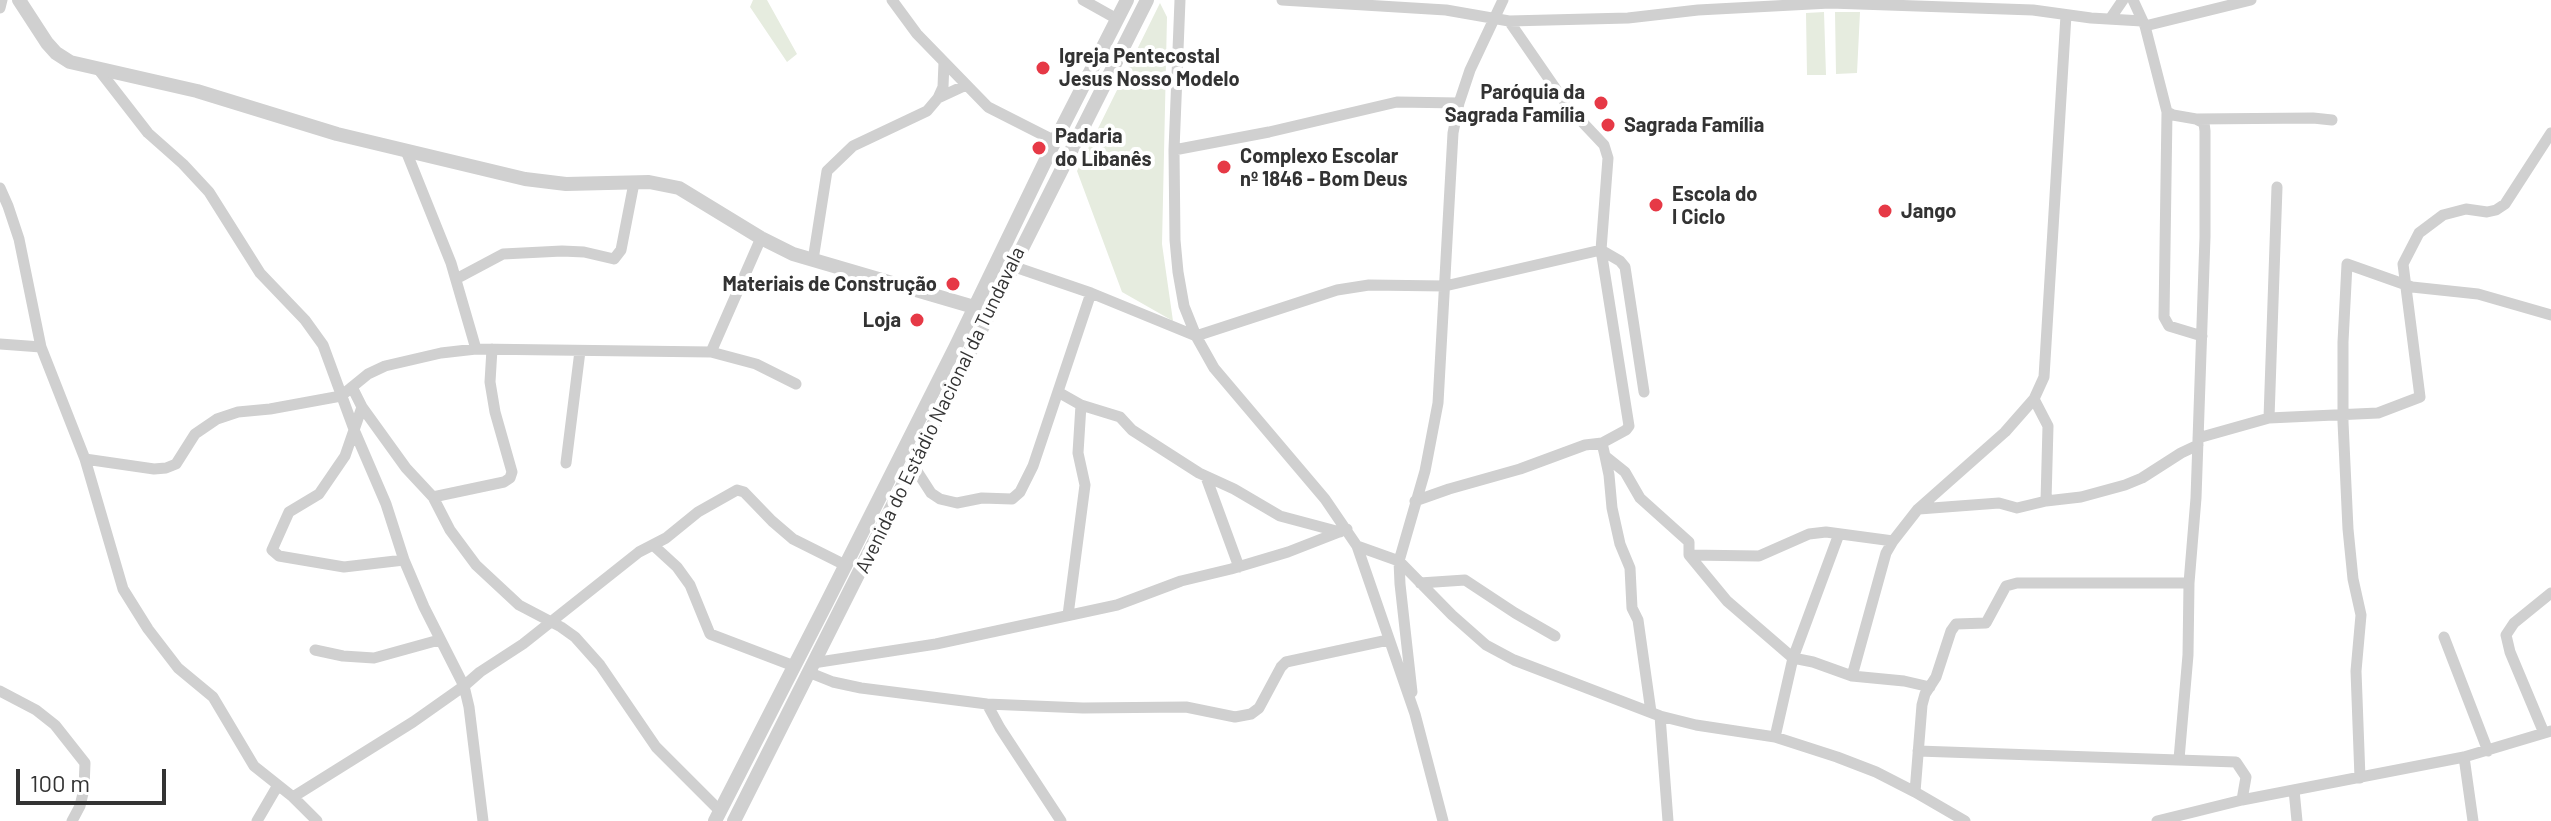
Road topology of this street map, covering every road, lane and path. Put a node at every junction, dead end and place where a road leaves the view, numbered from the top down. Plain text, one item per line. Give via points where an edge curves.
1 (2, 0) edge
2 (19, 0) edge
3 (892, 0) edge
4 (1083, 0) edge
5 (1127, 0) edge
6 (1147, 0) edge
7 (1180, 0) edge
8 (1282, 0) edge
9 (1503, 0) edge
10 (2123, 0) edge
11 (2133, 0) edge
12 (2251, 0) edge
13 (1829, 2) edge
14 (1880, 3) edge
15 (1446, 5) edge
16 (0, 8) edge
17 (2066, 15) junction
18 (1494, 18) junction
19 (1117, 19) junction
20 (2110, 19) junction
21 (1509, 21) junction
22 (2144, 24) junction
23 (944, 62) junction
24 (99, 70) junction
25 (966, 85) junction
26 (938, 98) junction
27 (1459, 103) junction
28 (2167, 112) junction
29 (2196, 119) junction
30 (2332, 120) dead end
31 (2551, 133) edge
32 (1055, 141) junction
33 (1174, 150) junction
34 (406, 151) junction
35 (634, 183) junction
36 (2277, 187) dead end
37 (0, 188) edge
38 (761, 238) junction
39 (1601, 250) junction
40 (813, 260) junction
41 (1012, 266) junction
42 (456, 279) junction
43 (2404, 285) junction
44 (1445, 286) junction
45 (1091, 293) junction
46 (974, 307) junction
47 (2550, 313) edge
48 (1196, 336) junction
49 (2202, 336) junction
50 (0, 344) edge
51 (41, 347) junction
52 (476, 349) junction
53 (492, 349) junction
54 (580, 351) junction
55 (711, 352) junction
56 (796, 384) dead end
57 (352, 387) junction
58 (1058, 392) junction
59 (1644, 392) dead end
60 (341, 396) junction
61 (2034, 399) junction
62 (1081, 405) junction
63 (362, 407) junction
64 (2343, 415) junction
65 (2269, 418) junction
66 (355, 432) junction
67 (2198, 442) junction
68 (1602, 443) junction
69 (1605, 456) junction
70 (85, 459) junction
71 (566, 463) dead end
72 (913, 465) junction
73 (1206, 477) junction
74 (433, 497) junction
75 (1415, 501) junction
76 (2046, 501) junction
77 (1918, 509) junction
78 (1344, 531) junction
79 (1839, 534) junction
80 (1893, 541) junction
81 (653, 545) junction
82 (1357, 546) junction
83 (1689, 555) junction
84 (404, 560) junction
85 (1399, 561) junction
86 (845, 565) junction
87 (1239, 567) junction
88 (1420, 583) junction
89 (2189, 583) junction
90 (2551, 593) edge
91 (1068, 615) junction
92 (551, 622) junction
93 (1555, 636) dead end
94 (2444, 637) dead end
95 (439, 640) junction
96 (1388, 640) junction
97 (315, 650) dead end
98 (1793, 658) junction
99 (805, 667) junction
100 (1852, 676) junction
101 (464, 686) junction
102 (1930, 687) junction
103 (0, 691) edge
104 (987, 704) junction
105 (1415, 714) junction
106 (1655, 714) junction
107 (2548, 732) edge
108 (1775, 737) junction
109 (1918, 751) junction
110 (2488, 751) junction
111 (2464, 757) junction
112 (2179, 759) junction
113 (2360, 778) junction
114 (278, 785) junction
115 (2294, 790) junction
116 (1915, 792) junction
117 (293, 797) junction
118 (2242, 800) junction
119 (718, 816) edge
120 (739, 818) edge
121 (72, 821) edge
122 (257, 821) edge
123 (317, 821) edge
124 (483, 821) edge
125 (1061, 821) edge
126 (1443, 821) edge
127 (1668, 821) edge
128 (1965, 821) edge
129 (2157, 821) edge
130 (2297, 821) edge
131 (2473, 821) edge

1 - 16 street
2 - 24 street via 56,53
3 - 23 street
4 - 19 street
5 - 19 street, Avenida do Estádio Nacional da Tundavala
6 - 41 street, Avenida do Estádio Nacional da Tundavala
7 - 33 street
8 - 15 street
9 - 18 street
10 - 20 street
11 - 22 street
12 - 22 street
13 - 14 street
13 - 21 street via 1628,18
14 - 17 street
15 - 18 street
17 - 20 street
17 - 61 street via 2044,377
18 - 21 street
18 - 27 street
19 - 32 street, Avenida do Estádio Nacional da Tundavala
20 - 22 street
21 - 39 street via 1569,108 1604,145 1608,158
22 - 28 street
23 - 25 street
23 - 26 street
24 - 34 street via 197,91
24 - 60 street via 148,133 209,192 254,265 305,320 323,345
25 - 26 street
25 - 32 street via 1000,115
26 - 40 street via 927,111 853,146 827,171
27 - 33 street via 1397,102
27 - 44 street
28 - 29 street
28 - 49 street via 2164,317 2169,326
29 - 30 street
29 - 49 street via 2205,131
31 - 43 street via 2505,204 2487,212 2466,209 2443,215 2419,233 2403,264
32 - 46 street, Avenida do Estádio Nacional da Tundavala
33 - 48 street via 1178,272
34 - 35 street via 525,179
34 - 42 street
35 - 38 street via 679,188
35 - 42 street via 618,257 524,251 495,256
36 - 65 street
37 - 51 street via 19,239
38 - 40 street
38 - 55 street
39 - 44 street
39 - 59 street via 1625,267
39 - 68 street via 1629,420 1626,430
40 - 46 street
41 - 45 street
41 - 72 street, Avenida do Estádio Nacional da Tundavala
42 - 52 street
43 - 47 street via 2478,294
43 - 64 street via 2420,397 2378,413
43 - 64 street via 2347,264
44 - 48 street via 1337,290
44 - 75 street via 1438,403
45 - 48 street
45 - 58 street
46 - 86 street, Avenida do Estádio Nacional da Tundavala
48 - 78 street via 1214,368 1325,499
49 - 67 street
50 - 51 street
51 - 70 street
52 - 53 street
52 - 57 street via 385,366
53 - 54 street
53 - 74 street via 490,382 510,478
54 - 55 street
54 - 71 street
55 - 56 street via 756,364
57 - 60 street
57 - 63 street
58 - 62 street
58 - 72 street via 1033,466 1012,499 940,499
60 - 66 street
60 - 70 street via 217,419 195,434 176,464 166,468
61 - 76 street via 2048,426
61 - 77 street
62 - 73 street via 1120,417
62 - 91 street via 1078,453 1085,485
63 - 66 street
63 - 74 street
64 - 65 street
64 - 113 street via 2348,529 2361,615 2356,671
65 - 67 street
66 - 84 street
66 - 84 street via 319,494 289,512 272,550 279,556 344,567
67 - 76 street via 2125,485
67 - 89 street
68 - 69 street
68 - 75 street
69 - 83 street via 1625,472 1640,498 1689,542
69 - 106 street
70 - 114 street via 123,589 178,668 213,697 254,766
72 - 99 street, Avenida do Estádio Nacional da Tundavala
73 - 78 street via 1280,516
73 - 87 street
74 - 92 street via 476,565 519,605
75 - 85 street
76 - 77 street via 2017,508 1999,503
77 - 80 street
78 - 82 street
78 - 87 street
79 - 80 street
79 - 83 street via 1809,534 1759,556
79 - 98 street
80 - 100 street
81 - 86 street via 740,490 793,539
81 - 92 street
81 - 99 street via 690,585 710,634
82 - 85 street
82 - 96 street
83 - 98 street via 1727,601
84 - 95 street
85 - 88 street
85 - 105 street
86 - 99 street, Avenida do Estádio Nacional da Tundavala
87 - 91 street
88 - 93 street via 1465,580
88 - 106 street via 1486,645
89 - 102 street via 2006,586 1986,623 1956,624
89 - 112 street
90 - 107 street via 2506,635
91 - 99 street
92 - 101 street
92 - 119 street via 575,637 600,665 656,747
94 - 110 street
95 - 97 street via 374,658
95 - 101 street
96 - 104 street via 1286,662 1259,708 1235,717 1186,707
96 - 105 street
98 - 100 street
98 - 108 street
99 - 104 street via 833,682 861,688
99 - 119 street, Avenida do Estádio Nacional da Tundavala
99 - 120 street, Avenida do Estádio Nacional da Tundavala
100 - 102 street
101 - 117 street
101 - 124 street
102 - 109 street via 1922,705
103 - 121 street via 55,725 85,763 80,806
104 - 125 street
105 - 126 street
106 - 108 street
106 - 127 street
107 - 110 street
108 - 116 street via 1876,772
109 - 112 street
109 - 116 street
110 - 111 street
111 - 113 street
111 - 131 street
112 - 118 street via 2236,762 2246,777
113 - 115 street
114 - 117 street
114 - 122 street
115 - 118 street
115 - 130 street
116 - 128 street
117 - 123 street
118 - 129 street

